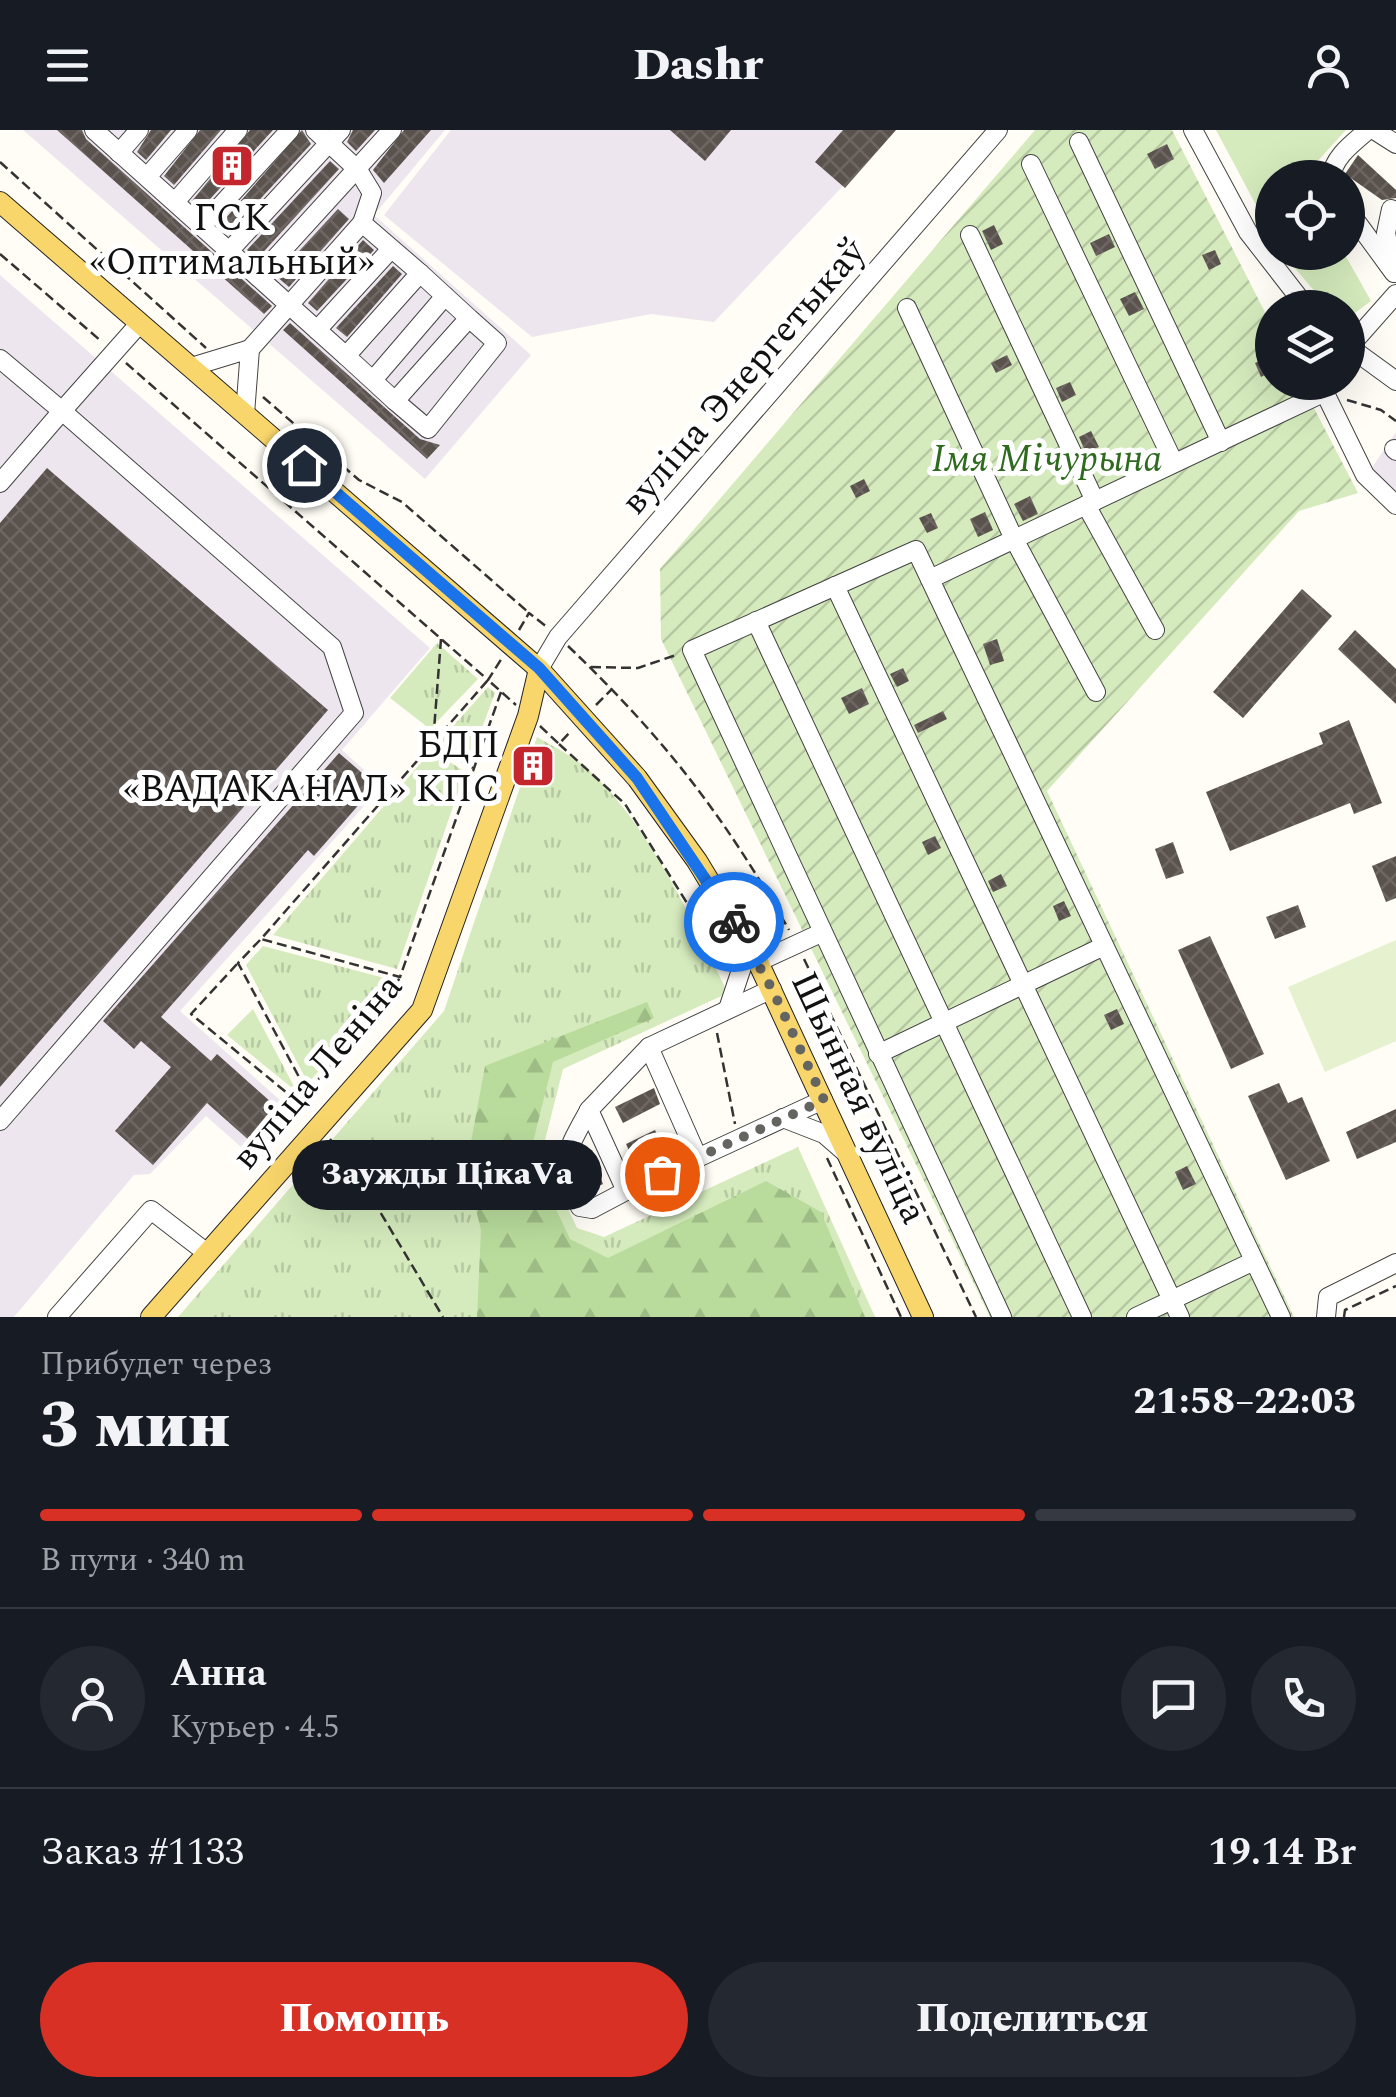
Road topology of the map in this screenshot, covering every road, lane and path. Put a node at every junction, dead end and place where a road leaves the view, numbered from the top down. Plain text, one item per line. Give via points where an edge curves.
1 (94, 130) edge
2 (140, 130) edge
3 (188, 130) edge
4 (238, 130) edge
5 (290, 130) edge
6 (392, 130) edge
7 (998, 130) edge
8 (1193, 130) edge
9 (1371, 130) edge
10 (328, 134) edge
11 (1079, 142) dead end
12 (1396, 144) edge
13 (119, 152) junction
14 (1339, 160) edge
15 (0, 162) edge
16 (1031, 164) dead end
17 (358, 170) junction
18 (147, 177) junction
19 (0, 202) edge
20 (175, 202) junction
21 (1391, 209) dead end
22 (362, 223) junction
23 (202, 226) junction
24 (970, 234) dead end
25 (1365, 234) edge
26 (391, 248) junction
27 (230, 251) junction
28 (0, 254) edge
29 (420, 274) junction
30 (1395, 275) edge
31 (258, 277) junction
32 (1286, 286) junction
33 (1287, 290) edge
34 (1290, 290) edge
35 (1396, 294) edge
36 (445, 296) junction
37 (290, 304) junction
38 (906, 308) dead end
39 (469, 318) junction
40 (140, 323) junction
41 (1365, 328) edge
42 (317, 330) junction
43 (250, 350) junction
44 (114, 352) junction
45 (346, 356) junction
46 (1365, 358) edge
47 (0, 359) edge
48 (219, 359) junction
49 (191, 367) junction
50 (372, 380) junction
51 (1396, 381) edge
52 (248, 384) junction
53 (1299, 400) edge
54 (1327, 400) edge
55 (1354, 400) edge
56 (395, 401) junction
57 (62, 412) junction
58 (245, 414) junction
59 (1396, 421) edge
60 (1220, 442) junction
61 (1174, 464) junction
62 (0, 483) edge
63 (1091, 503) junction
64 (1396, 505) edge
65 (1014, 539) junction
66 (930, 579) junction
67 (835, 586) junction
68 (529, 613) junction
69 (756, 621) junction
70 (1155, 630) dead end
71 (558, 637) junction
72 (442, 639) junction
73 (510, 644) junction
74 (692, 650) junction
75 (590, 667) dead end
76 (539, 668) junction
77 (488, 680) junction
78 (612, 688) dead end
79 (501, 692) junction
80 (1096, 692) dead end
81 (528, 716) junction
82 (584, 718) junction
83 (432, 743) junction
84 (560, 744) junction
85 (474, 768) junction
86 (821, 933) junction
87 (261, 939) junction
88 (1104, 946) junction
89 (753, 954) junction
90 (238, 964) junction
91 (730, 972) dead end
92 (400, 976) junction
93 (1023, 985) junction
94 (772, 989) junction
95 (721, 1013) junction
96 (944, 1022) junction
97 (648, 1047) junction
98 (878, 1054) junction
99 (306, 1092) junction
100 (824, 1100) junction
101 (589, 1110) junction
102 (783, 1118) junction
103 (0, 1121) edge
104 (320, 1126) junction
105 (738, 1139) junction
106 (849, 1156) junction
107 (698, 1158) junction
108 (828, 1158) dead end
109 (626, 1191) junction
110 (207, 1253) junction
111 (1254, 1261) junction
112 (1396, 1263) edge
113 (1396, 1286) edge
114 (1176, 1309) edge
115 (57, 1317) edge
116 (152, 1317) edge
117 (443, 1317) edge
118 (901, 1317) edge
119 (923, 1317) edge
120 (1002, 1317) edge
121 (1082, 1317) edge
122 (1136, 1317) edge
123 (1280, 1317) edge
124 (1326, 1317) edge
125 (1344, 1317) edge

1 - 13 street
2 - 13 street
3 - 18 street
4 - 20 street
5 - 23 street
6 - 17 street
7 - 71 street, вуліца Энергетыкаў
8 - 32 street
9 - 12 street
9 - 14 street
10 - 17 street
10 - 27 street
11 - 60 street
13 - 18 street
15 - 48 path
16 - 61 street
17 - 22 street via 372,193
17 - 31 street
18 - 20 street
19 - 40 main road, Шынная вуліца
20 - 23 street
21 - 30 street via 1386,233
22 - 26 street
22 - 37 street
23 - 27 street
24 - 63 street
25 - 30 street
26 - 29 street
26 - 42 street
27 - 31 street
28 - 44 path
29 - 36 street
29 - 45 street
31 - 37 street
32 - 33 street
32 - 34 street
35 - 41 street
36 - 39 street
36 - 50 street
37 - 42 street
37 - 43 street
38 - 65 street
39 - 56 street
39 - 56 street via 496,343 428,429
40 - 44 street
40 - 49 main road, Шынная вуліца
42 - 45 street
43 - 48 street
43 - 52 street
44 - 57 street
44 - 72 path
45 - 50 street
46 - 51 street
47 - 57 street
48 - 49 street
49 - 58 main road, Шынная вуліца
50 - 56 street
52 - 58 street
52 - 68 path via 359,480 402,502
53 - 60 street
54 - 64 street via 1366,476
55 - 59 path
57 - 62 street
57 - 103 street via 332,647 354,714
58 - 73 main road, Шынная вуліца
60 - 61 street
61 - 63 street
63 - 65 street
63 - 70 street
65 - 66 street
65 - 80 street
66 - 67 street via 916,550
66 - 88 street
67 - 69 street
67 - 93 street
68 - 71 path
68 - 73 path
69 - 74 street
69 - 96 street
71 - 76 street, вуліца Энергетыкаў
72 - 77 path
72 - 83 path
73 - 76 main road, Шынная вуліца
73 - 77 path
74 - 75 path via 638,668
74 - 86 street
76 - 81 main road, вуліца Леніна
76 - 82 main road, Шынная вуліца
77 - 79 path
77 - 83 path
78 - 82 path
79 - 81 path
79 - 85 path
81 - 84 path
81 - 104 main road, вуліца Леніна via 422,1010
82 - 84 path
82 - 89 main road, Шынная вуліца via 657,806
83 - 85 path
83 - 87 path
84 - 91 path via 626,804
85 - 92 path
86 - 89 street
86 - 98 street
87 - 90 path
87 - 92 path
88 - 93 street
88 - 111 street
89 - 94 main road, Шынная вуліца
89 - 95 street
90 - 99 path
90 - 99 path via 191,1014 298,1102
92 - 99 path via 385,1006
93 - 96 street
93 - 114 street
94 - 95 street
94 - 100 main road, Шынная вуліца
95 - 97 street
95 - 105 path
96 - 98 street
96 - 121 street
97 - 101 street
97 - 107 street
98 - 120 street
100 - 102 street
100 - 106 main road, Шынная вуліца
101 - 109 street
101 - 109 street via 565,1153 568,1186 580,1207 592,1209
102 - 105 street
102 - 106 street via 824,1134
104 - 110 main road, вуліца Леніна
104 - 117 path
105 - 107 street
106 - 119 main road, Шынная вуліца
107 - 109 street
108 - 118 path
110 - 115 street via 151,1210
110 - 116 main road, вуліца Леніна
111 - 114 street
111 - 123 street
112 - 124 street via 1328,1297
113 - 125 path via 1345,1310
114 - 122 street

